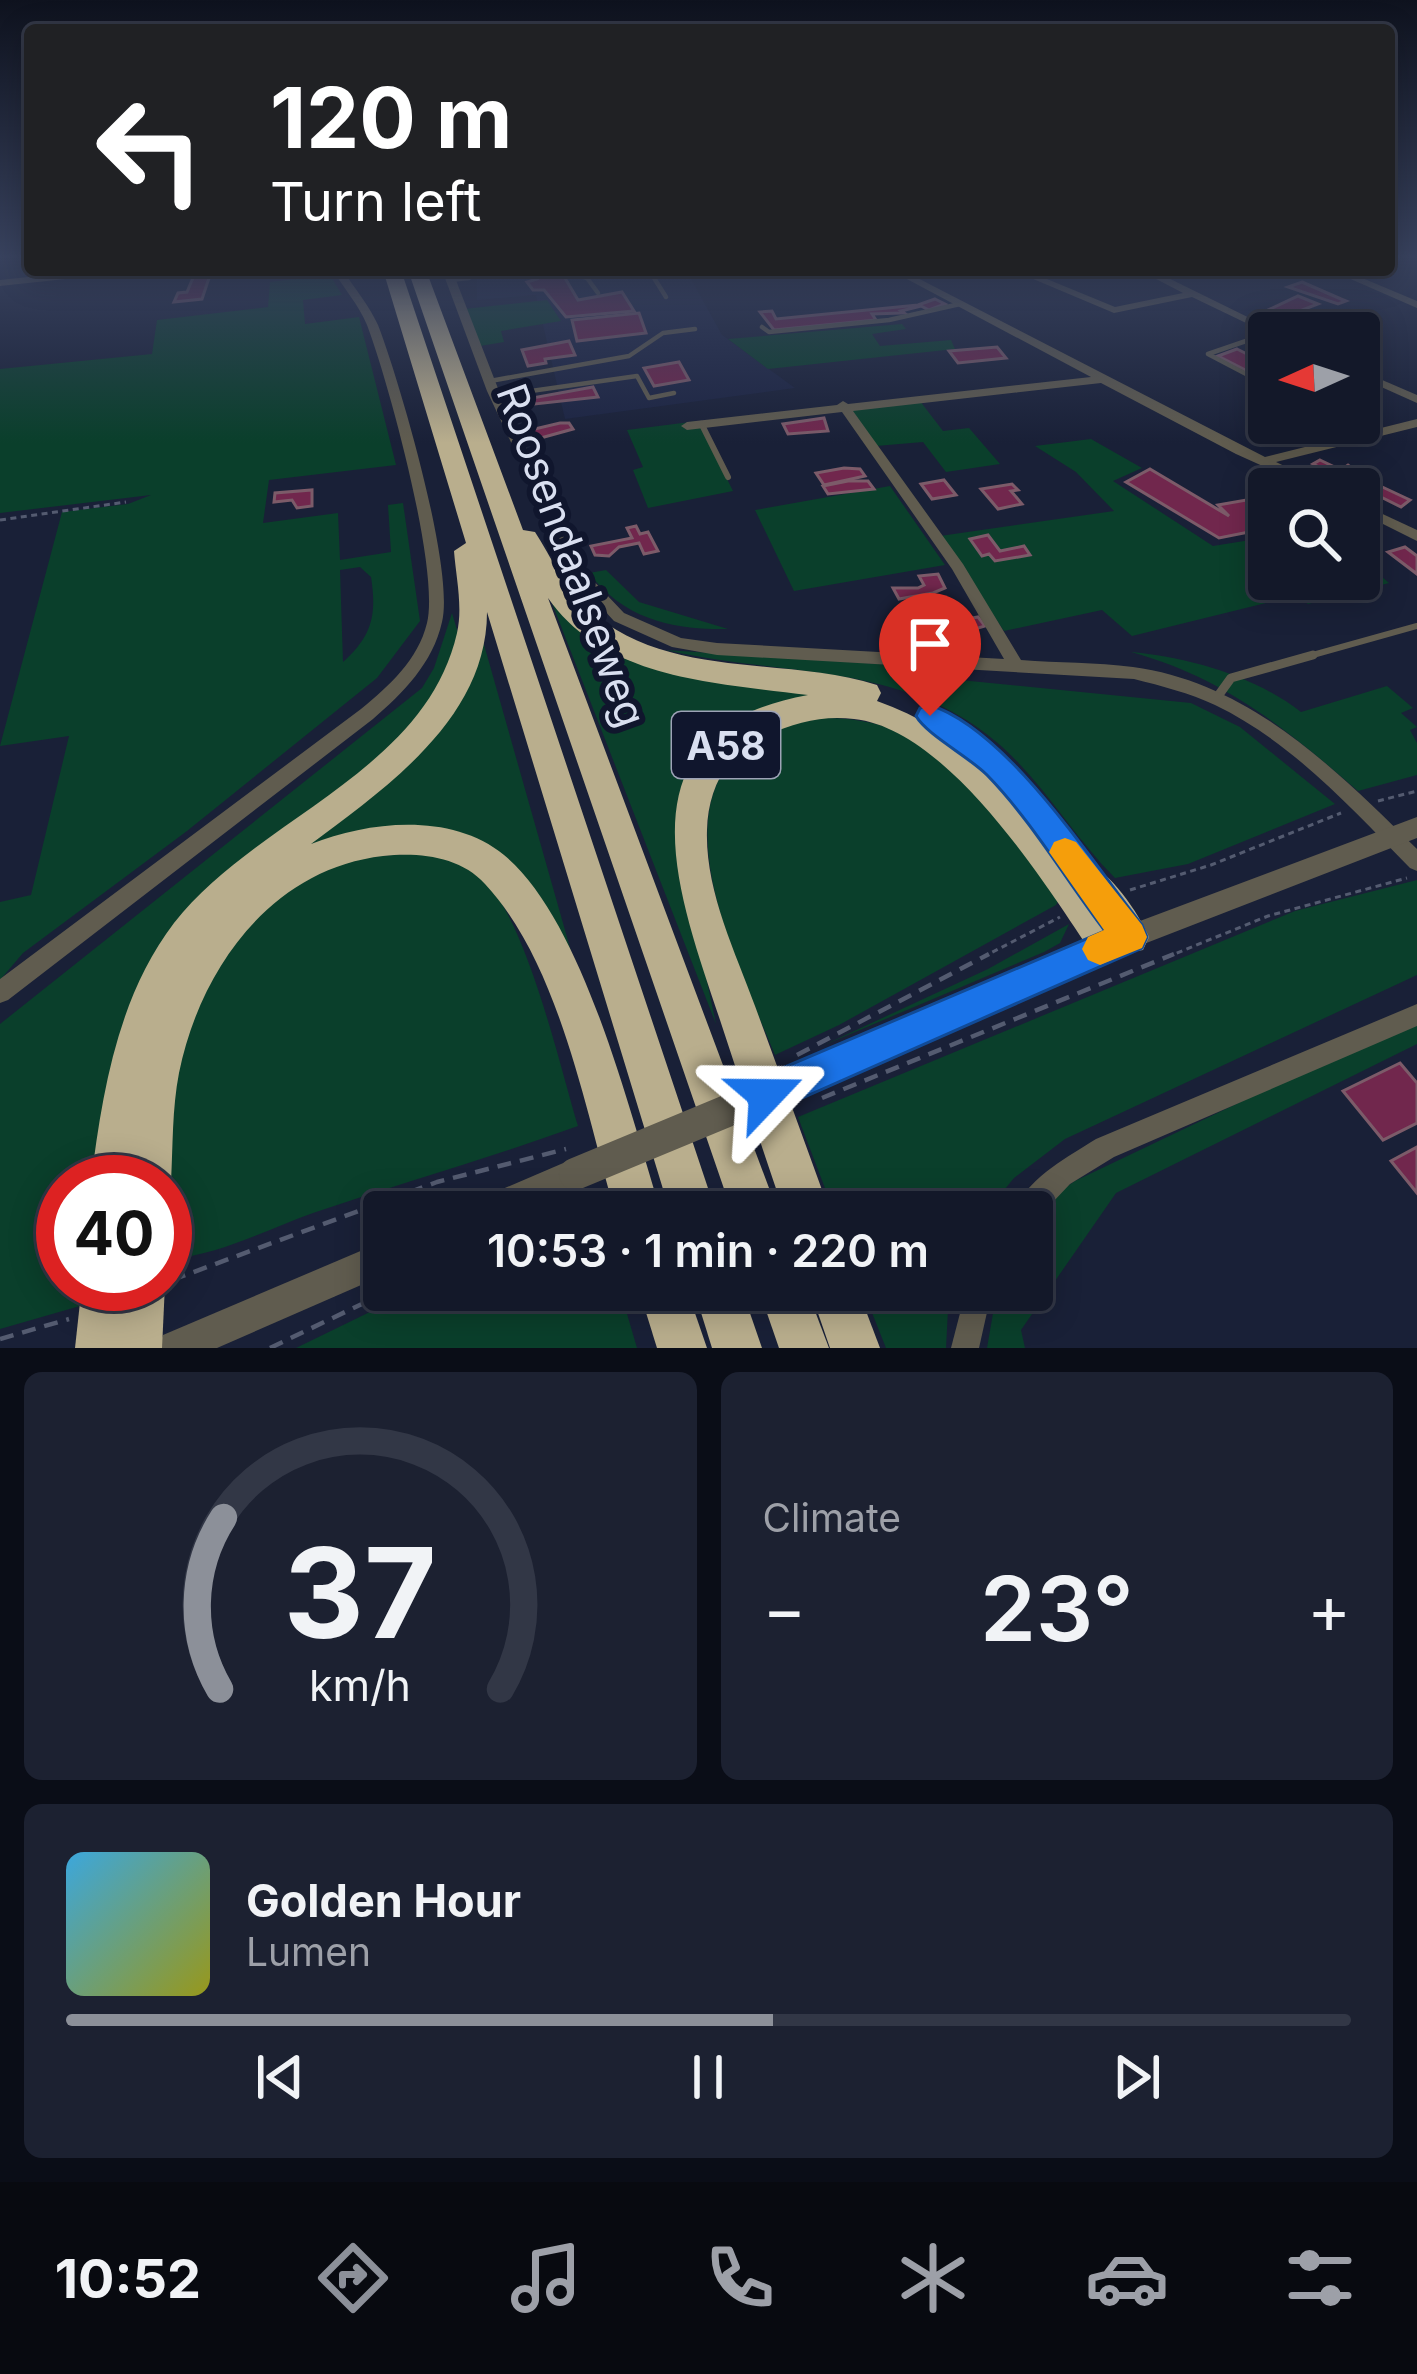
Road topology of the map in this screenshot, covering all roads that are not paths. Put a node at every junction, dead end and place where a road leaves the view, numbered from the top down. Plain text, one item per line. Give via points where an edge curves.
1 (367, 318) edge
2 (410, 318) edge
3 (430, 318) edge
4 (464, 318) edge
5 (908, 318) edge
6 (986, 318) edge
7 (762, 327) dead end
8 (695, 329) dead end
9 (1246, 340) dead end
10 (1248, 375) edge
11 (1103, 379) junction
12 (488, 381) junction
13 (1380, 382) edge
14 (674, 393) dead end
15 (495, 396) junction
16 (1417, 399) edge
17 (843, 405) junction
18 (1417, 422) edge
19 (694, 424) joint
20 (1263, 461) junction
21 (1278, 468) edge
22 (728, 477) dead end
23 (476, 487) junction
24 (1380, 522) edge
25 (1417, 536) edge
26 (1417, 626) edge
27 (1016, 666) junction
28 (1218, 696) junction
29 (1404, 832) edge
30 (1417, 862) edge
31 (1119, 941) junction
32 (0, 992) edge
33 (1417, 1015) edge
34 (116, 1155) edge
35 (150, 1155) edge
36 (523, 1191) edge
37 (631, 1191) edge
38 (687, 1191) edge
39 (747, 1191) edge
40 (800, 1191) edge
41 (1045, 1191) edge
42 (363, 1267) edge
43 (103, 1311) edge
44 (139, 1311) edge
45 (670, 1311) edge
46 (725, 1311) edge
47 (791, 1311) edge
48 (842, 1311) edge
49 (974, 1311) edge
50 (100, 1348) edge
51 (137, 1348) edge
52 (176, 1348) edge
53 (682, 1348) edge
54 (736, 1348) edge
55 (804, 1348) edge
56 (855, 1348) edge
57 (964, 1348) edge

1 - 32 street via 430,553 437,608 421,657 367,714
2 - 23 highway, Roosendaalseweg / A58
3 - 23 highway, Roosendaalseweg / A58
4 - 12 street, Roosendaalseweg
5 - 7 lane
6 - 11 street
8 - 12 lane via 663,334 629,356
9 - 10 lane via 1208,354
11 - 17 street
11 - 20 street
12 - 15 street, Roosendaalseweg
13 - 16 street
14 - 15 lane via 649,398 637,376
15 - 27 street, Roosendaalseweg via 580,575 619,617 678,643 717,649
17 - 19 street
17 - 27 street via 976,594
18 - 20 street
19 - 22 lane
20 - 21 street
23 - 31 highway, A58 via 574,612 631,650 688,667 861,692 966,738 1000,769
23 - 34 highway, A58 via 473,627 453,688 380,770 206,912 139,1028
23 - 38 highway, Roosendaalseweg / A58
23 - 39 highway, Roosendaalseweg / A58
24 - 25 street
26 - 28 lane via 1231,678
27 - 28 street, Roosendaalseweg via 1134,673
28 - 29 street, Roosendaalseweg
29 - 30 street, Roosendaalseweg
29 - 31 street
31 - 36 street, bridge via 809,1090 572,1161
31 - 40 highway, A58 via 953,750 926,732 851,706 774,716 741,732 712,759 694,796 690,848 701,908
33 - 41 street via 1105,1148
35 - 37 highway via 157,1073 172,1018 214,938 304,861 370,842 424,839 492,866 529,907
42 - 52 street
43 - 50 highway
44 - 51 highway
45 - 53 highway
46 - 54 highway
47 - 55 highway
48 - 56 highway
49 - 57 street

